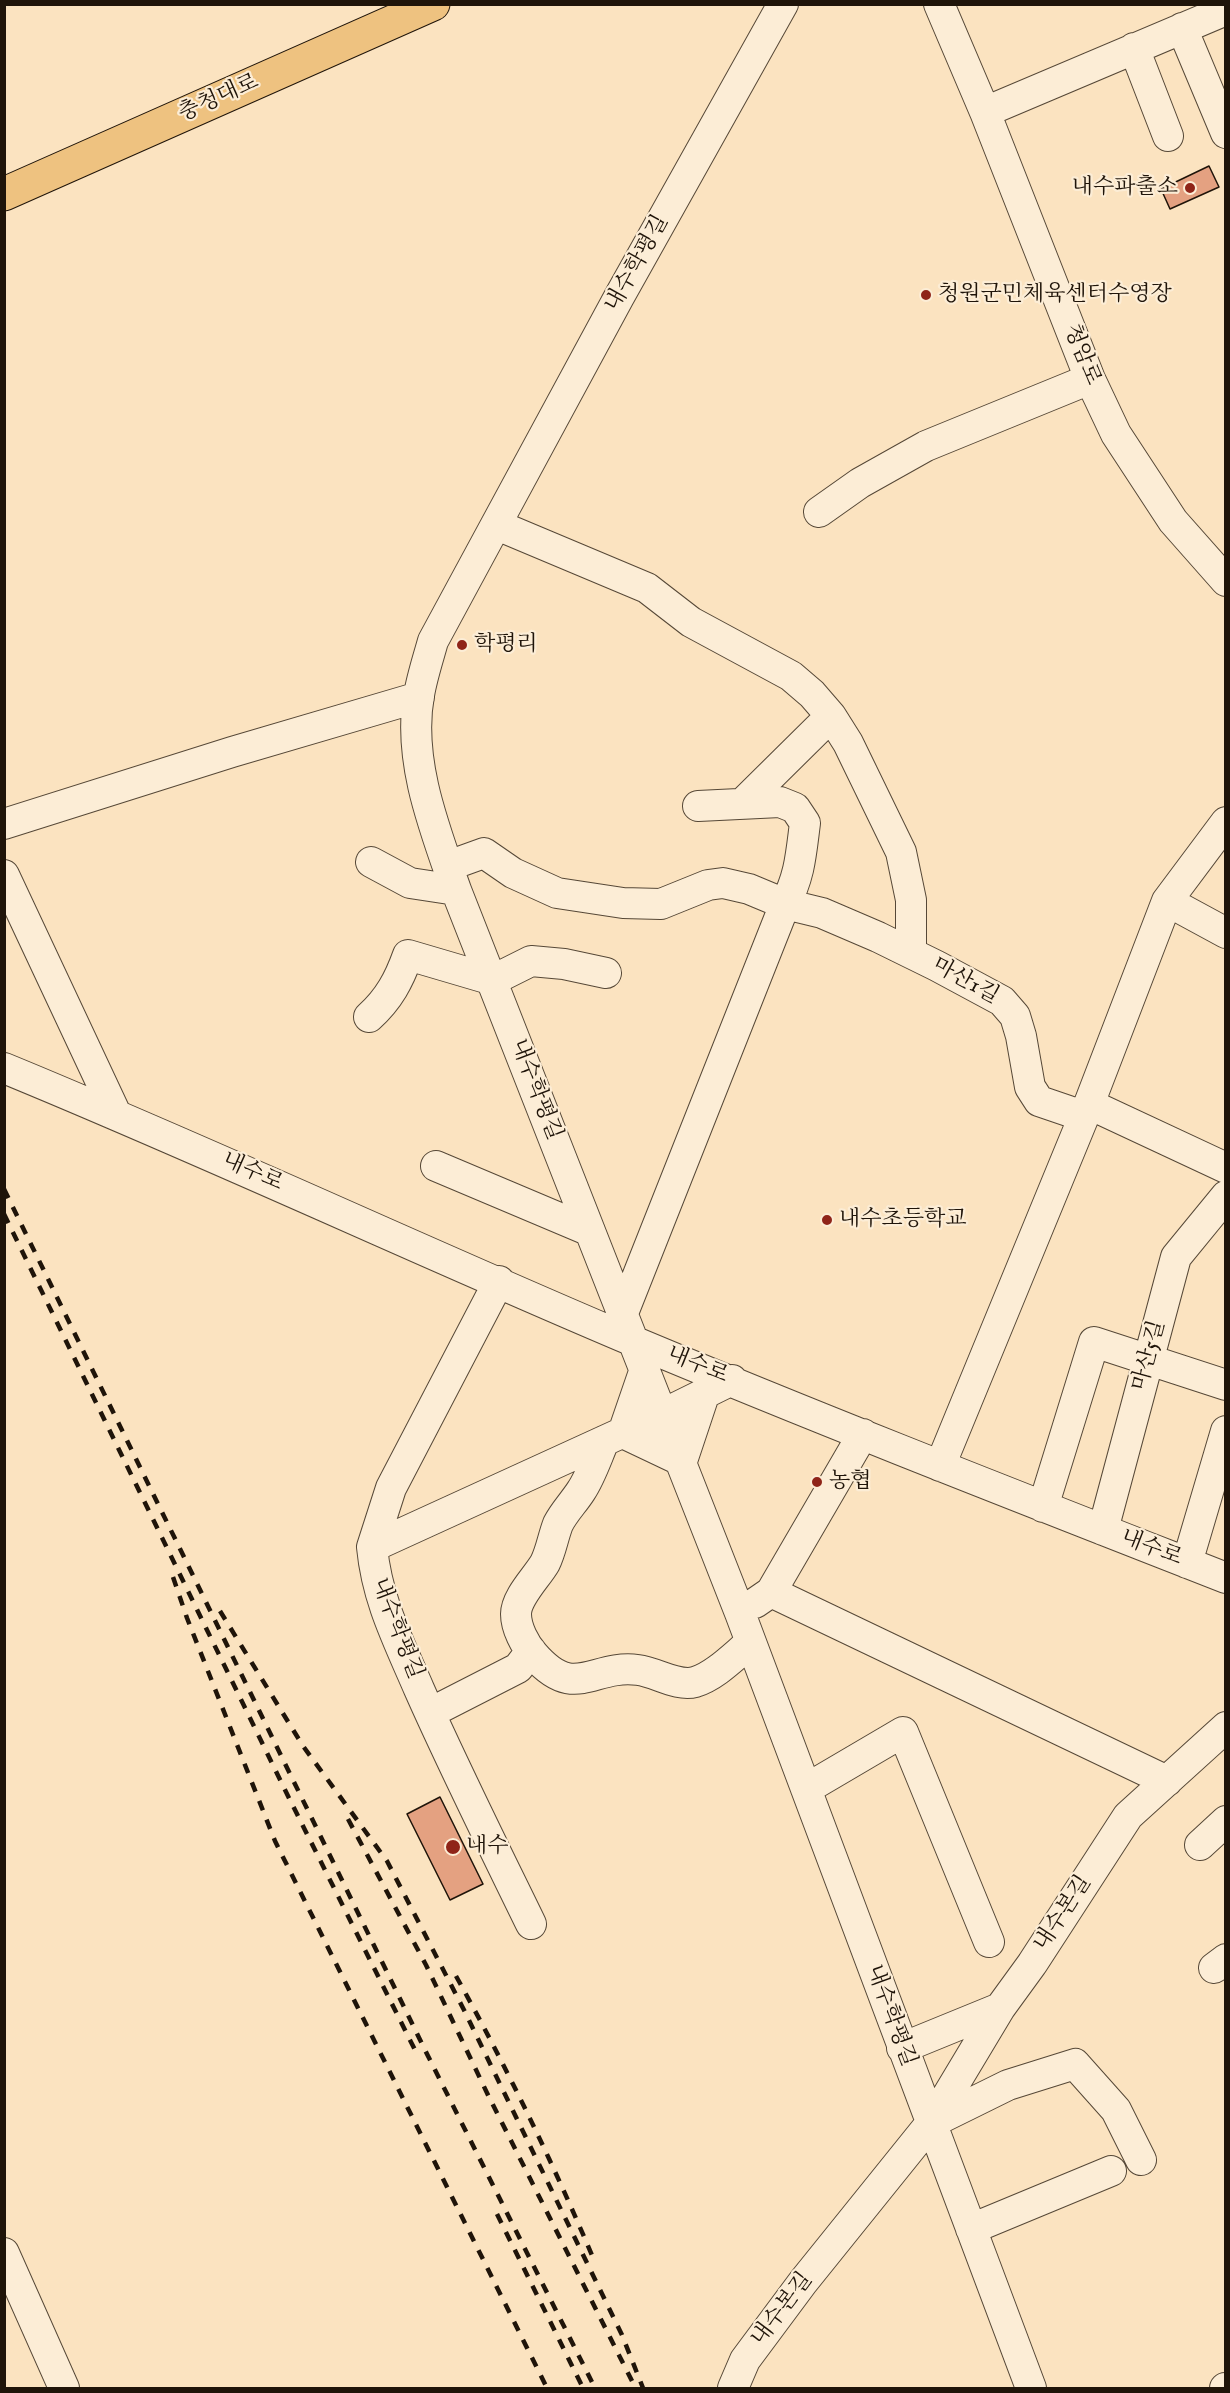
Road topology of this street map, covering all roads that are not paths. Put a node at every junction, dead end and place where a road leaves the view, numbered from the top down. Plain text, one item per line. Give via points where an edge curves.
1 (381, 4) edge
2 (433, 4) edge
3 (783, 4) edge
4 (939, 4) edge
5 (1226, 10) edge
6 (1182, 28) junction
7 (1134, 48) junction
8 (985, 112) junction
9 (1226, 133) edge
10 (1168, 136) dead end
11 (4, 168) edge
12 (4, 194) edge
13 (1090, 379) junction
14 (819, 512) dead end
15 (497, 525) junction
16 (1226, 581) edge
17 (418, 697) junction
18 (831, 716) junction
19 (744, 802) junction
20 (698, 806) dead end
21 (1226, 822) edge
22 (4, 824) edge
23 (371, 862) dead end
24 (4, 875) edge
25 (452, 878) junction
26 (1167, 901) junction
27 (786, 904) junction
28 (1226, 933) edge
29 (911, 953) junction
30 (606, 973) dead end
31 (493, 980) junction
32 (369, 1017) dead end
33 (4, 1068) edge
34 (1086, 1110) junction
35 (116, 1114) junction
36 (436, 1166) dead end
37 (1226, 1168) edge
38 (1226, 1196) edge
39 (590, 1231) junction
40 (499, 1281) junction
41 (628, 1327) junction
42 (1149, 1360) junction
43 (645, 1369) junction
44 (732, 1380) junction
45 (1226, 1385) edge
46 (704, 1395) junction
47 (663, 1414) junction
48 (1226, 1431) edge
49 (863, 1434) junction
50 (613, 1437) junction
51 (681, 1461) junction
52 (940, 1466) junction
53 (1043, 1507) junction
54 (1103, 1530) junction
55 (372, 1547) junction
56 (1187, 1563) junction
57 (1226, 1578) edge
58 (771, 1592) junction
59 (740, 1613) junction
60 (750, 1643) junction
61 (531, 1651) junction
62 (430, 1713) junction
63 (1226, 1727) edge
64 (1167, 1781) junction
65 (806, 1789) junction
66 (1226, 1821) edge
67 (1200, 1845) dead end
68 (531, 1924) dead end
69 (989, 1942) dead end
70 (1000, 2008) junction
71 (902, 2048) junction
72 (931, 2123) junction
73 (1141, 2160) dead end
74 (1111, 2171) dead end
75 (971, 2229) junction
76 (4, 2253) edge
77 (735, 2387) edge
78 (63, 2388) edge
79 (1031, 2388) edge

1 - 11 main road, 충청대로
2 - 12 main road, 충청대로
3 - 15 street, 내수학평길
4 - 8 street, 청암로
5 - 6 street
6 - 7 street
6 - 9 street
7 - 8 street
7 - 10 street
8 - 13 street, 청암로
13 - 14 street via 926,446 860,483
13 - 16 street, 청암로 via 1116,434 1143,478 1173,521
15 - 17 street, 내수학평길 via 433,641
15 - 18 street via 647,588 691,622 791,676
17 - 22 street
17 - 25 street, 내수학평길 via 417,752
18 - 19 street
18 - 29 street via 901,852 911,900
19 - 20 street
19 - 27 street via 780,802 795,808 805,823 796,883
21 - 26 street
23 - 25 street via 410,883
24 - 35 street
25 - 27 street via 484,853 513,873 557,893 623,903 661,904 723,883
25 - 31 street, 내수학평길
26 - 28 street
26 - 34 street
27 - 29 street, 마산1길 via 822,913
27 - 41 street
29 - 34 street, 마산1길 via 1002,1001 1015,1016 1030,1087 1039,1101
30 - 31 street via 564,963 531,961
31 - 32 street via 408,955 395,987
31 - 39 street, 내수학평길
33 - 35 street, 내수로
34 - 37 street
34 - 52 street
35 - 40 street, 내수로
36 - 39 street
38 - 42 street, 마산5길 via 1176,1257
39 - 41 street, 내수학평길
40 - 41 street, 내수로
40 - 55 street via 391,1488
41 - 43 street, 내수학평길
41 - 44 street, 내수로
42 - 45 street
42 - 53 street via 1094,1342
42 - 54 street, 마산5길
43 - 47 street, 내수학평길
43 - 50 street
44 - 46 street, 내수학평길
44 - 49 street, 내수로
46 - 47 street, 내수학평길
46 - 51 street
47 - 50 street, 내수학평길
47 - 51 street, 내수학평길
48 - 56 street
49 - 52 street, 내수로
49 - 58 street
50 - 51 street
50 - 55 street, 내수학평길
50 - 61 street via 559,1523 545,1563 516,1612 519,1630
51 - 59 street, 내수학평길
52 - 53 street, 내수로
53 - 54 street, 내수로
54 - 56 street, 내수로
55 - 62 street, 내수학평길 via 382,1603
56 - 57 street, 내수로
58 - 59 street
58 - 64 street
59 - 60 street, 내수학평길
60 - 61 street via 694,1683 635,1669 573,1680 543,1666
60 - 65 street, 내수학평길
61 - 62 street via 518,1668
62 - 68 street, 내수학평길
63 - 64 street, 내수본길
64 - 70 street, 내수본길 via 1128,1816
65 - 69 street via 903,1732
65 - 71 street, 내수학평길
66 - 67 street
70 - 71 street
70 - 72 street, 내수본길
71 - 72 street, 내수학평길
72 - 73 street, 내수본길 via 1008,2085 1075,2064 1116,2110
72 - 75 street, 내수학평길
72 - 77 street, 내수본길 via 796,2291 745,2360
74 - 75 street
75 - 79 street, 내수학평길
76 - 78 street

